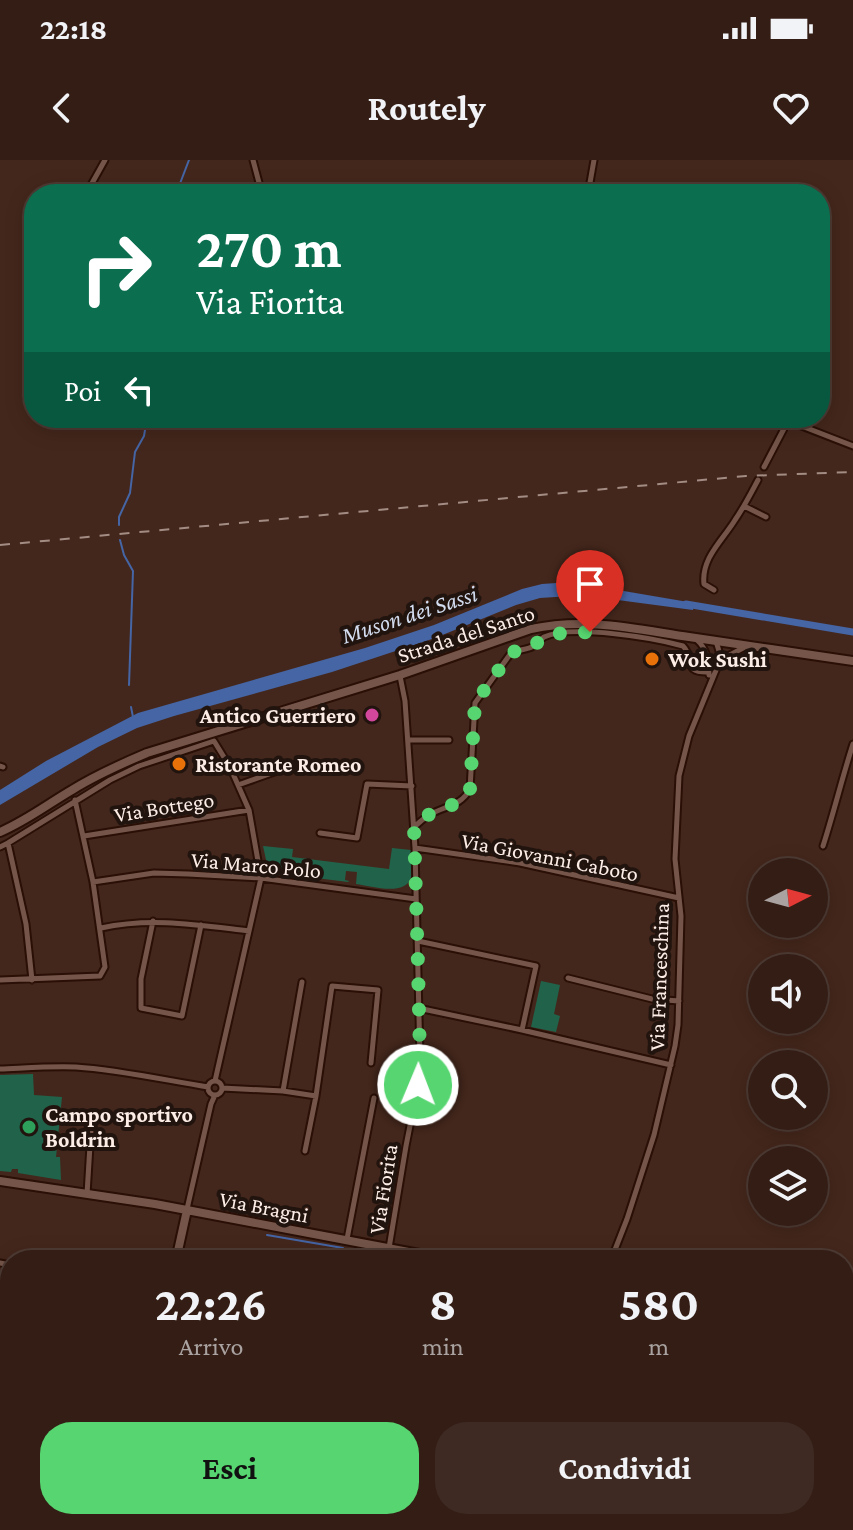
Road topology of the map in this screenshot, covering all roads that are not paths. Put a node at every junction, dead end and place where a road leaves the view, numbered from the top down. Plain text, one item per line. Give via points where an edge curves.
1 (105, 160) edge
2 (253, 160) edge
3 (594, 160) edge
4 (92, 184) edge
5 (259, 184) edge
6 (590, 184) edge
7 (784, 428) edge
8 (806, 428) edge
9 (853, 446) edge
10 (764, 467) dead end
11 (758, 480) dead end
12 (744, 506) junction
13 (766, 517) dead end
14 (714, 590) dead end
15 (694, 638) junction
16 (716, 641) junction
17 (748, 645) junction
18 (708, 657) junction
19 (853, 661) edge
20 (718, 667) junction
21 (709, 672) junction
22 (400, 675) junction
23 (707, 691) junction
24 (408, 740) junction
25 (449, 740) dead end
26 (194, 742) junction
27 (853, 744) edge
28 (300, 763) dead end
29 (238, 785) junction
30 (412, 786) junction
31 (75, 800) junction
32 (249, 810) junction
33 (38, 811) junction
34 (44, 820) junction
35 (414, 827) junction
36 (0, 832) edge
37 (320, 833) dead end
38 (84, 836) junction
39 (8, 843) junction
40 (823, 846) dead end
41 (0, 847) edge
42 (415, 848) junction
43 (261, 878) junction
44 (93, 882) junction
45 (679, 898) junction
46 (416, 899) junction
47 (153, 921) junction
48 (201, 925) junction
49 (101, 928) junction
50 (249, 931) junction
51 (417, 941) junction
52 (568, 978) dead end
53 (0, 980) edge
54 (32, 980) junction
55 (302, 982) dead end
56 (679, 1001) junction
57 (418, 1008) junction
58 (522, 1030) junction
59 (371, 1063) dead end
60 (671, 1065) junction
61 (0, 1069) edge
62 (215, 1081) junction
63 (208, 1087) junction
64 (222, 1088) junction
65 (283, 1091) junction
66 (215, 1095) junction
67 (316, 1096) junction
68 (374, 1098) dead end
69 (92, 1113) dead end
70 (305, 1151) dead end
71 (0, 1181) edge
72 (87, 1195) junction
73 (187, 1210) junction
74 (347, 1240) junction
75 (389, 1248) junction
76 (178, 1250) edge
77 (399, 1250) edge
78 (615, 1250) edge

1 - 4 street
2 - 5 street
3 - 6 street
7 - 10 street
8 - 9 street
11 - 12 street
12 - 13 street
12 - 14 street via 703,573 704,584
15 - 16 main road, Strada del Santo
15 - 18 street
15 - 22 main road, Strada del Santo via 592,623 553,624
16 - 17 main road, Strada del Santo
16 - 18 street
16 - 20 street, Via Franceschina
17 - 19 main road, Strada del Santo
17 - 20 street, Via Franceschina
18 - 21 street, Via Franceschina
20 - 23 street, Via Franceschina
21 - 23 street, Via Franceschina
21 - 35 street via 689,666 683,646 600,633 544,637 531,648 511,653 475,703 466,797
22 - 24 street, Via Fiorita
22 - 26 main road, Strada del Santo
23 - 45 street, Via Franceschina via 679,776
24 - 25 street
24 - 30 street, Via Fiorita
26 - 29 street, Strada del Santo via 214,741
26 - 31 street, Strada del Santo
26 - 33 main road, Strada del Santo via 114,767
27 - 40 street
28 - 29 street
29 - 32 street
30 - 35 street, Via Fiorita
30 - 37 street via 367,784 357,838
31 - 34 street, Strada del Santo
31 - 38 street
32 - 38 street, Via Bottego
32 - 43 street
33 - 34 street
33 - 36 main road, Strada del Santo
34 - 39 street, Strada del Santo
35 - 42 street, Via Fiorita
38 - 44 street
39 - 41 street, Strada del Santo
39 - 54 street
42 - 45 street, Via Giovanni Caboto via 520,863
42 - 46 street, Via Fiorita
43 - 44 street, Via Marco Polo via 154,873
43 - 46 street, Via Marco Polo
43 - 50 street
44 - 49 street
45 - 56 street, Via Franceschina
46 - 51 street, Via Fiorita
47 - 48 street
47 - 48 street via 141,1008 182,1016
47 - 49 street
48 - 50 street
49 - 54 street via 105,967 100,976
50 - 62 street
51 - 57 street, Via Fiorita
51 - 58 street via 536,966
52 - 56 street
53 - 54 street
55 - 65 street
56 - 60 street, Via Franceschina
57 - 58 street
57 - 75 street, Via Fiorita via 418,1085
58 - 60 street
59 - 67 street via 378,990 332,986
60 - 78 street, Via Franceschina via 654,1135
61 - 63 street via 79,1067
62 - 63 street
62 - 64 street
63 - 66 street
64 - 65 street
64 - 66 street
65 - 67 street
66 - 73 street, Via Bragni
67 - 70 street
68 - 74 street
69 - 72 street
71 - 72 main road
72 - 73 main road
73 - 74 main road, Via Bragni
73 - 76 main road
74 - 75 main road, Via Bragni
75 - 77 main road, Via Bragni

